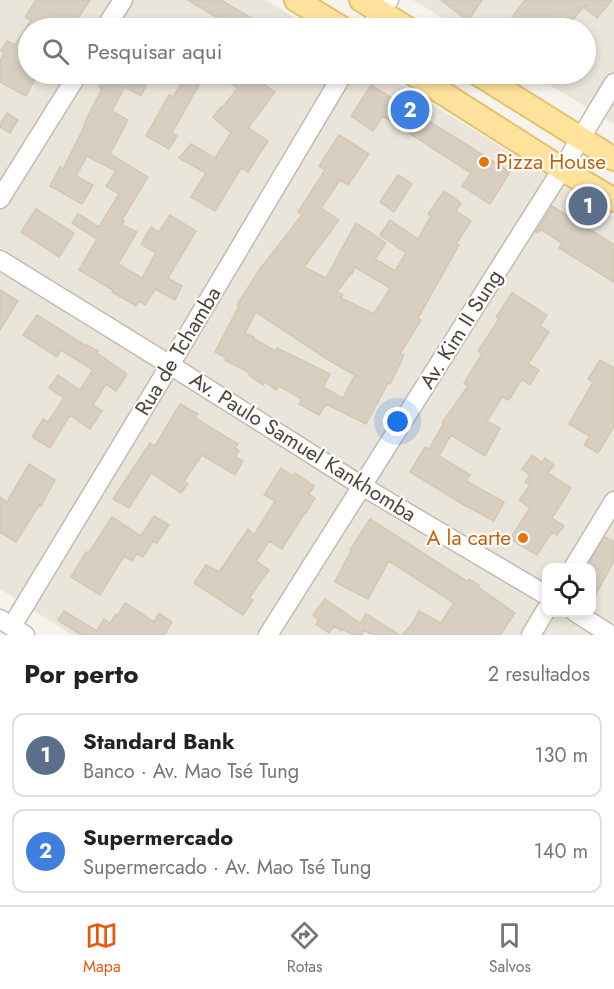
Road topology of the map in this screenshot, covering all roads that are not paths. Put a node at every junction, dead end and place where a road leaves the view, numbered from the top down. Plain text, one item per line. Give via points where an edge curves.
1 (123, 0) edge
2 (296, 0) edge
3 (361, 0) edge
4 (380, 14) edge
5 (111, 18) edge
6 (326, 18) edge
7 (614, 83) edge
8 (72, 84) edge
9 (337, 84) edge
10 (429, 84) edge
11 (494, 84) edge
12 (580, 139) junction
13 (614, 159) edge
14 (562, 169) junction
15 (0, 199) edge
16 (614, 200) edge
17 (0, 260) edge
18 (170, 364) junction
19 (362, 486) junction
20 (614, 501) edge
21 (575, 563) edge
22 (542, 593) edge
23 (542, 617) edge
24 (582, 617) edge
25 (12, 627) edge
26 (268, 635) edge
27 (531, 635) edge
28 (611, 635) edge

1 - 5 street
2 - 6 main road
3 - 4 main road
7 - 12 street, Av. Kim II Sung
8 - 15 street
9 - 18 street, Rua de Tchamba
10 - 14 main road
11 - 12 main road
12 - 13 main road
12 - 14 street, Av. Kim II Sung
14 - 16 main road
14 - 19 street, Av. Kim II Sung
17 - 18 street, Av. Paulo Samuel Kankhomba
18 - 19 street, Av. Paulo Samuel Kankhomba
18 - 25 street, Rua de Tchamba
19 - 22 street, Av. Paulo Samuel Kankhomba
19 - 26 street, Av. Kim II Sung
20 - 21 street
23 - 27 street
24 - 28 street

